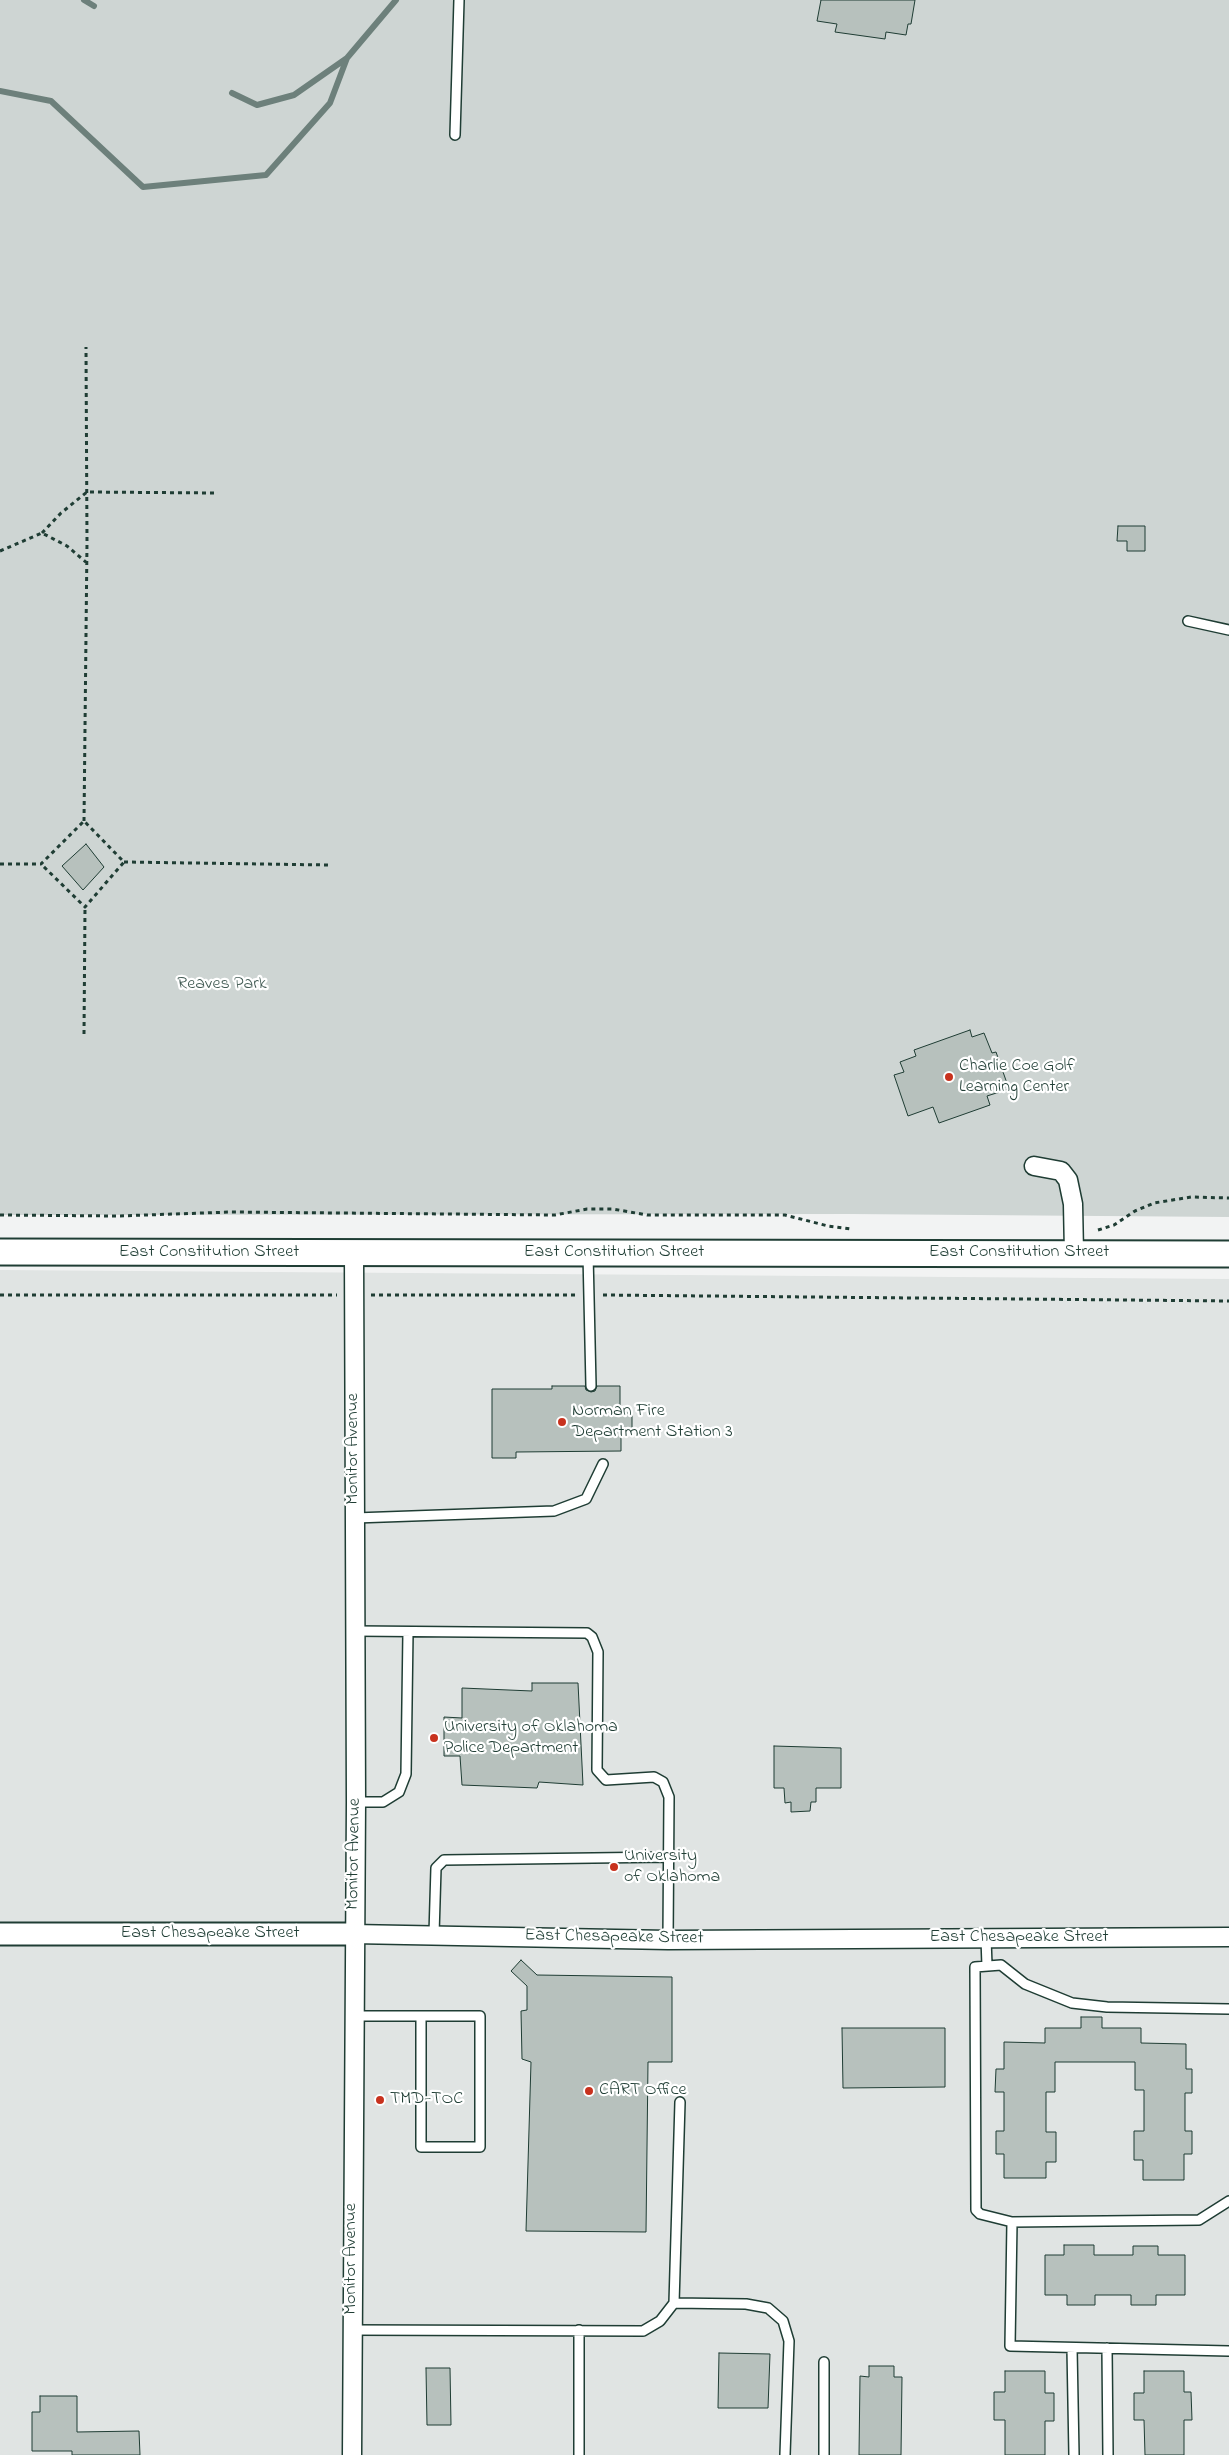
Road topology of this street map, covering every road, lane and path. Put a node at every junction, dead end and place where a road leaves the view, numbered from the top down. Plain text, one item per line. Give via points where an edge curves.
1 (459, 0) edge
2 (455, 135) dead end
3 (86, 346) dead end
4 (87, 492) junction
5 (218, 493) dead end
6 (42, 533) junction
7 (0, 551) edge
8 (87, 563) junction
9 (1188, 621) dead end
10 (1229, 630) edge
11 (84, 821) junction
12 (124, 862) junction
13 (0, 864) edge
14 (41, 864) junction
15 (329, 865) dead end
16 (85, 907) junction
17 (84, 1034) dead end
18 (1034, 1166) dead end
19 (1229, 1198) edge
20 (0, 1215) edge
21 (855, 1230) dead end
22 (1073, 1242) junction
23 (0, 1252) edge
24 (354, 1253) junction
25 (588, 1253) junction
26 (1229, 1254) edge
27 (0, 1295) edge
28 (354, 1295) junction
29 (589, 1295) junction
30 (1229, 1301) edge
31 (591, 1386) dead end
32 (603, 1464) dead end
33 (355, 1518) junction
34 (355, 1631) junction
35 (408, 1632) junction
36 (356, 1802) junction
37 (668, 1857) junction
38 (0, 1934) edge
39 (353, 1934) junction
40 (434, 1934) junction
41 (1229, 1937) edge
42 (986, 1938) junction
43 (668, 1940) junction
44 (987, 1966) junction
45 (1229, 2009) edge
46 (354, 2016) junction
47 (421, 2016) junction
48 (680, 2102) dead end
49 (1229, 2201) edge
50 (1012, 2222) junction
51 (674, 2303) junction
52 (352, 2330) junction
53 (579, 2330) junction
54 (1072, 2348) junction
55 (1107, 2348) junction
56 (1229, 2351) edge
57 (824, 2362) dead end
58 (352, 2455) edge
59 (579, 2455) edge
60 (785, 2455) edge
61 (824, 2455) edge
62 (1074, 2455) edge
63 (1108, 2455) edge

1 - 2 lane
3 - 4 path
4 - 5 path
4 - 6 path via 61,512
4 - 8 path
6 - 7 path
6 - 8 path via 67,546
8 - 11 path
9 - 10 lane
11 - 12 path
11 - 14 path
12 - 15 path
12 - 16 path
13 - 14 path
14 - 16 path
16 - 17 path
18 - 22 street via 1061,1171 1068,1180 1072,1190
19 - 22 path via 1191,1198 1154,1203
20 - 21 path via 118,1216 231,1212 555,1215 587,1209 613,1209 647,1215 785,1215
22 - 25 main road, East Constitution Street
22 - 26 main road, East Constitution Street
23 - 24 main road, East Constitution Street
24 - 25 main road, East Constitution Street
24 - 28 street, Monitor Avenue
25 - 29 lane
27 - 28 path
28 - 29 path
28 - 33 street, Monitor Avenue
29 - 30 path
29 - 31 lane
32 - 33 lane via 586,1499 554,1511
33 - 34 street, Monitor Avenue
34 - 35 lane
34 - 36 street, Monitor Avenue
35 - 36 lane via 406,1774 398,1792 382,1802
35 - 37 lane via 587,1633 598,1652 597,1770 606,1780 654,1777 663,1782 668,1796
36 - 39 street, Monitor Avenue
37 - 40 lane via 444,1860 436,1868
37 - 43 lane
38 - 39 street, East Chesapeake Street
39 - 40 street, East Chesapeake Street
39 - 46 street, Monitor Avenue
40 - 43 street, East Chesapeake Street
41 - 42 street, East Chesapeake Street
42 - 43 street, East Chesapeake Street
42 - 44 lane
44 - 45 lane via 1001,1965 1025,1984 1072,2003 1107,2007
44 - 50 lane via 975,1967 976,2210 980,2214
46 - 47 lane
46 - 52 street, Monitor Avenue
47 - 47 lane via 480,2016 480,2147 421,2147
48 - 51 lane
49 - 50 lane via 1199,2220
50 - 54 lane via 1010,2346
51 - 53 lane via 660,2321 643,2331
51 - 60 lane via 754,2305 768,2308 783,2321 789,2341
52 - 53 lane
52 - 58 street, Monitor Avenue
53 - 59 lane
54 - 55 lane
54 - 62 lane
55 - 56 lane
55 - 63 lane
57 - 61 lane

